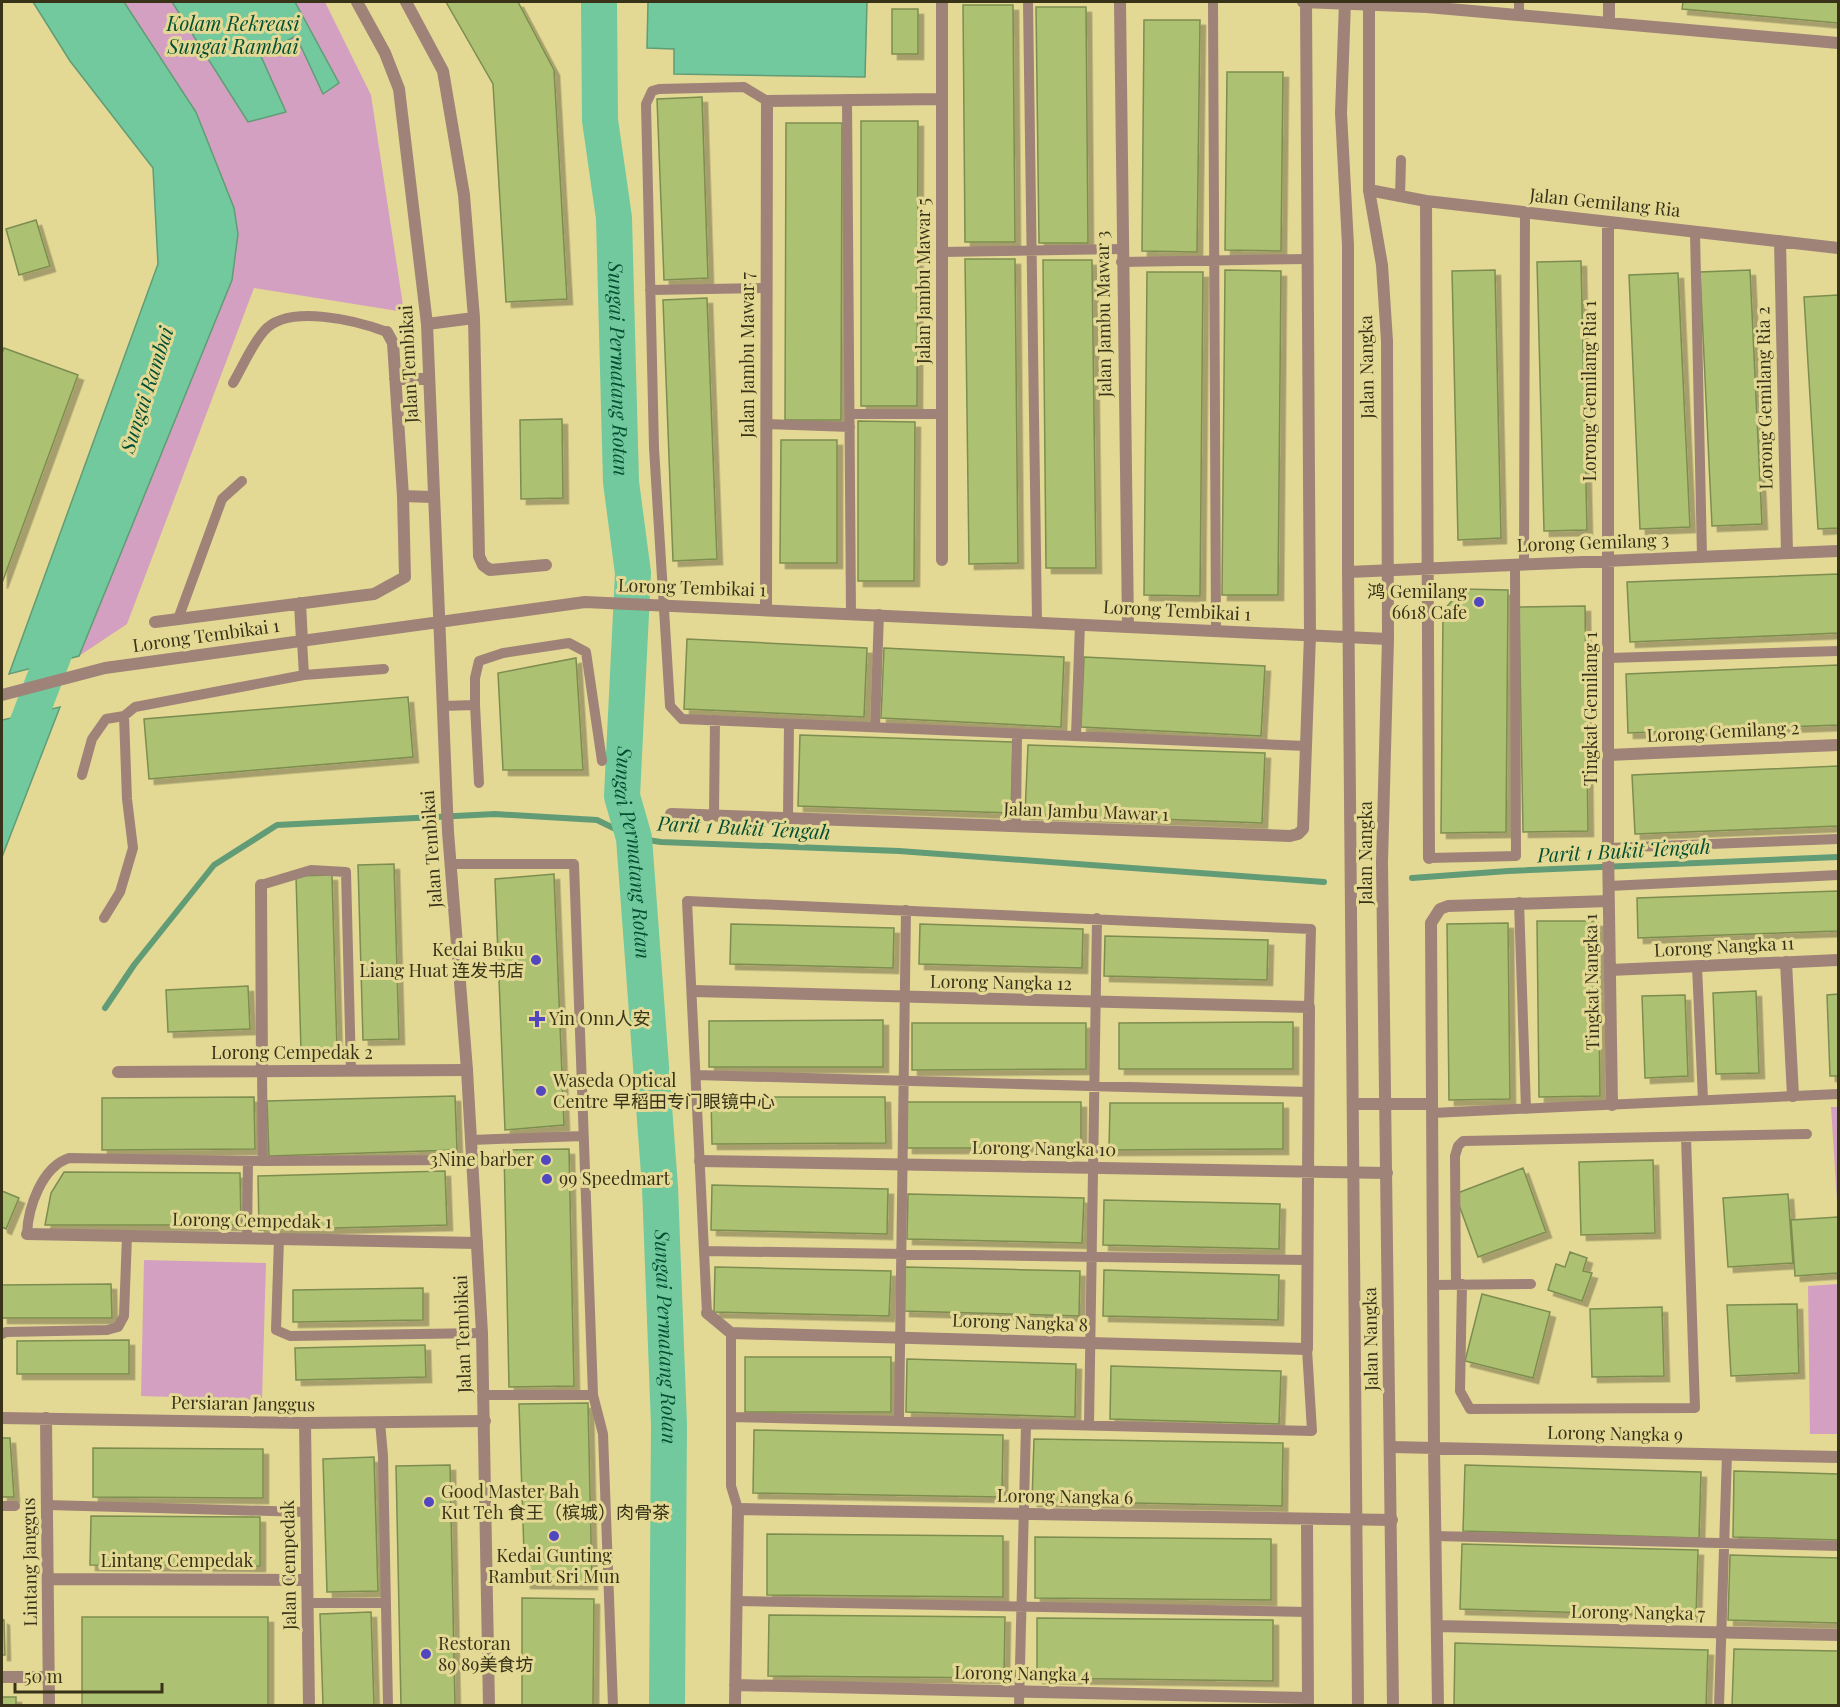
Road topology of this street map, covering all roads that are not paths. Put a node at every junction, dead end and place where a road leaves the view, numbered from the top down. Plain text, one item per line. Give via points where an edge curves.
1 (358, 2) edge
2 (406, 2) edge
3 (942, 2) edge
4 (1028, 2) edge
5 (1120, 2) edge
6 (1213, 2) edge
7 (1305, 2) edge
8 (1345, 2) edge
9 (1519, 2) edge
10 (1609, 2) edge
11 (1369, 3) edge
12 (1427, 4) edge
13 (1519, 15) junction
14 (1610, 23) junction
15 (1839, 44) edge
16 (847, 99) junction
17 (942, 99) junction
18 (767, 101) junction
19 (1401, 159) dead end
20 (1369, 190) junction
21 (1400, 197) junction
22 (1426, 201) junction
23 (1525, 213) junction
24 (1608, 222) junction
25 (1695, 232) junction
26 (1779, 241) junction
27 (1839, 248) edge
28 (1121, 249) junction
29 (1030, 250) junction
30 (942, 252) junction
31 (1308, 259) junction
32 (1214, 261) junction
33 (1121, 262) junction
34 (766, 288) junction
35 (650, 290) junction
36 (474, 318) junction
37 (427, 324) junction
38 (387, 332) joint
39 (395, 379) junction
40 (429, 379) junction
41 (234, 383) dead end
42 (850, 414) junction
43 (942, 414) junction
44 (766, 424) junction
45 (850, 427) junction
46 (242, 481) dead end
47 (403, 496) junction
48 (432, 497) junction
49 (1839, 551) edge
50 (1787, 553) junction
51 (1702, 557) junction
52 (942, 560) dead end
53 (1608, 561) junction
54 (1520, 564) junction
55 (546, 565) dead end
56 (1428, 568) junction
57 (1348, 572) junction
58 (1387, 572) junction
59 (300, 603) junction
60 (657, 604) junction
61 (766, 609) junction
62 (851, 613) junction
63 (879, 614) junction
64 (178, 619) junction
65 (155, 622) dead end
66 (439, 622) junction
67 (1037, 622) junction
68 (1080, 624) junction
69 (1128, 626) junction
70 (1216, 631) junction
71 (1310, 635) junction
72 (1349, 637) junction
73 (1388, 639) junction
74 (302, 641) junction
75 (1839, 651) edge
76 (1609, 658) junction
77 (384, 669) dead end
78 (304, 675) junction
79 (2, 695) edge
80 (475, 705) junction
81 (442, 706) junction
82 (124, 716) junction
83 (715, 720) junction
84 (789, 724) junction
85 (874, 727) junction
86 (1017, 734) junction
87 (1076, 735) junction
88 (1839, 745) edge
89 (1306, 746) junction
90 (1608, 755) junction
91 (602, 760) dead end
92 (82, 775) dead end
93 (479, 783) dead end
94 (671, 814) dead end
95 (714, 815) junction
96 (788, 818) junction
97 (1016, 827) junction
98 (1839, 839) edge
99 (1609, 853) junction
100 (1429, 858) joint
101 (450, 864) junction
102 (1839, 875) edge
103 (1609, 882) junction
104 (261, 885) joint
105 (1609, 901) junction
106 (1519, 902) junction
107 (906, 910) junction
108 (104, 918) dead end
109 (1097, 918) junction
110 (1839, 960) edge
111 (1786, 962) junction
112 (1697, 966) junction
113 (1610, 970) junction
114 (693, 991) junction
115 (905, 999) junction
116 (1096, 1003) junction
117 (1309, 1007) junction
118 (467, 1070) junction
119 (262, 1071) junction
120 (351, 1071) junction
121 (117, 1072) dead end
122 (696, 1075) junction
123 (904, 1082) junction
124 (1095, 1086) junction
125 (1309, 1092) junction
126 (1839, 1094) edge
127 (1792, 1096) junction
128 (1703, 1100) junction
129 (1353, 1104) junction
130 (1386, 1104) junction
131 (1612, 1105) junction
132 (1432, 1108) junction
133 (1526, 1109) junction
134 (1807, 1134) dead end
135 (583, 1136) junction
136 (1686, 1137) junction
137 (471, 1140) junction
138 (472, 1160) junction
139 (248, 1161) junction
140 (263, 1161) junction
141 (700, 1161) junction
142 (902, 1165) junction
143 (1093, 1168) junction
144 (1308, 1172) junction
145 (1353, 1173) junction
146 (1387, 1173) junction
147 (27, 1234) joint
148 (127, 1236) junction
149 (247, 1239) junction
150 (279, 1239) junction
151 (477, 1244) junction
152 (704, 1251) junction
153 (901, 1254) junction
154 (1092, 1258) junction
155 (1308, 1260) junction
156 (1531, 1284) dead end
157 (1433, 1285) junction
158 (1459, 1285) junction
159 (707, 1312) joint
160 (482, 1332) junction
161 (731, 1333) junction
162 (2, 1334) edge
163 (900, 1338) junction
164 (1091, 1343) junction
165 (1307, 1349) junction
166 (484, 1395) junction
167 (593, 1395) junction
168 (731, 1417) junction
169 (2, 1418) edge
170 (46, 1418) junction
171 (899, 1420) junction
172 (484, 1421) junction
173 (380, 1422) junction
174 (305, 1423) junction
175 (1026, 1425) junction
176 (1089, 1425) junction
177 (1391, 1447) junction
178 (1434, 1448) junction
179 (1727, 1454) junction
180 (1839, 1457) edge
181 (47, 1505) junction
182 (2, 1506) edge
183 (15, 1506) dead end
184 (738, 1509) junction
185 (306, 1512) junction
186 (1024, 1514) junction
187 (1307, 1519) junction
188 (1356, 1520) junction
189 (1392, 1520) junction
190 (1435, 1536) junction
191 (1724, 1544) junction
192 (1839, 1546) edge
193 (48, 1579) junction
194 (307, 1580) junction
195 (736, 1601) junction
196 (307, 1603) junction
197 (386, 1603) junction
198 (1022, 1605) junction
199 (1307, 1612) junction
200 (1437, 1626) junction
201 (1721, 1633) junction
202 (1839, 1635) edge
203 (2, 1677) edge
204 (49, 1677) junction
205 (735, 1685) junction
206 (1020, 1692) junction
207 (1308, 1702) edge
208 (49, 1706) edge
209 (309, 1706) edge
210 (388, 1706) edge
211 (489, 1706) edge
212 (613, 1706) edge
213 (735, 1706) edge
214 (1020, 1706) edge
215 (1358, 1706) edge
216 (1393, 1706) edge
217 (1438, 1706) edge
218 (1719, 1706) edge

1 - 37 street, Jalan Tembikai via 399,89
2 - 36 street via 443,71 464,195
3 - 17 street, Jalan Jambu Mawar 5
4 - 29 lane
5 - 28 street, Jalan Jambu Mawar 3
6 - 32 lane
7 - 8 street
7 - 31 street, Jalan Jambu Mawar 1
8 - 11 street
8 - 57 street, Jalan Nangka via 1341,113 1348,245
9 - 13 lane
10 - 14 street
11 - 12 street
11 - 20 street, Jalan Nangka
12 - 13 street
13 - 14 street
14 - 15 street
16 - 17 street
16 - 18 street
16 - 42 lane
17 - 30 street, Jalan Jambu Mawar 5
18 - 34 street, Jalan Jambu Mawar 7
18 - 35 lane via 744,87 652,91 646,104
19 - 21 lane
20 - 21 street, Jalan Gemilang Ria
20 - 58 street, Jalan Nangka via 1382,265 1387,341
21 - 22 street, Jalan Gemilang Ria
22 - 23 street, Jalan Gemilang Ria
22 - 56 street
23 - 24 street, Jalan Gemilang Ria
23 - 54 lane
24 - 25 street, Jalan Gemilang Ria
24 - 53 street, Lorong Gemilang Ria 1
25 - 26 street, Jalan Gemilang Ria
25 - 51 lane
26 - 27 street, Jalan Gemilang Ria
26 - 50 street, Lorong Gemilang Ria 2
28 - 29 lane
28 - 33 street, Jalan Jambu Mawar 3
29 - 30 lane
29 - 67 lane
30 - 43 street, Jalan Jambu Mawar 5
31 - 32 lane
31 - 71 street, Jalan Jambu Mawar 1
32 - 33 lane
32 - 70 lane
33 - 69 street, Jalan Jambu Mawar 3
34 - 35 lane
34 - 44 street, Jalan Jambu Mawar 7
35 - 60 lane
36 - 37 street
36 - 55 street via 479,556 490,570
37 - 40 street, Jalan Tembikai
38 - 39 street via 393,344
38 - 41 lane via 309,315 283,318 265,329
39 - 40 street
39 - 47 street
40 - 48 street, Jalan Tembikai
42 - 43 lane
42 - 45 lane
43 - 52 street, Jalan Jambu Mawar 5
44 - 45 lane
44 - 61 street, Jalan Jambu Mawar 7
45 - 62 lane
46 - 64 lane via 222,499
47 - 48 street
47 - 59 street via 405,570 401,580 374,594
48 - 66 street, Jalan Tembikai
49 - 50 street, Lorong Gemilang 3
50 - 51 street, Lorong Gemilang 3
51 - 53 street, Lorong Gemilang 3
53 - 54 street, Lorong Gemilang 3
53 - 76 street, Tingkat Gemilang 1
54 - 56 street, Lorong Gemilang 3
54 - 100 lane via 1516,856
56 - 58 street, Lorong Gemilang 3
56 - 100 street
57 - 58 street, Lorong Gemilang 3
57 - 72 street, Jalan Nangka
58 - 73 street, Jalan Nangka
59 - 64 street
59 - 74 street
60 - 61 street, Lorong Tembikai 1
60 - 66 street, Lorong Tembikai 1 via 585,602
60 - 83 lane via 670,706 682,719
61 - 62 street, Lorong Tembikai 1
62 - 63 street, Lorong Tembikai 1
63 - 67 street, Lorong Tembikai 1
63 - 85 lane
64 - 65 street
66 - 74 street, Lorong Tembikai 1
66 - 81 street, Jalan Tembikai
67 - 68 street, Lorong Tembikai 1
68 - 69 street, Lorong Tembikai 1
68 - 87 lane
69 - 70 street, Lorong Tembikai 1
70 - 71 street, Lorong Tembikai 1
71 - 72 street, Lorong Tembikai 1
71 - 89 street, Jalan Jambu Mawar 1
72 - 73 street, Lorong Tembikai 1
72 - 129 street, Jalan Nangka
73 - 130 street, Jalan Nangka via 1382,862
74 - 78 lane
74 - 79 street, Lorong Tembikai 1 via 105,668
75 - 76 lane
76 - 90 street, Tingkat Gemilang 1
77 - 78 lane
78 - 82 lane via 135,707
80 - 81 lane
80 - 91 lane via 479,661 503,652 569,643 586,651
80 - 93 lane
81 - 101 street, Jalan Tembikai
82 - 92 lane via 106,719 92,739
82 - 108 lane via 133,848 120,892
83 - 84 lane
83 - 95 lane
84 - 85 lane
84 - 96 lane
85 - 86 lane
86 - 87 lane
86 - 97 lane
87 - 89 lane
88 - 90 street, Lorong Gemilang 2
89 - 97 street, Jalan Jambu Mawar 1 via 1304,824 1298,834
90 - 99 street, Tingkat Gemilang 1
94 - 95 street, Jalan Jambu Mawar 1
95 - 96 street, Jalan Jambu Mawar 1
96 - 97 street, Jalan Jambu Mawar 1
98 - 99 lane
99 - 103 street, Tingkat Nangka 1
101 - 118 street, Jalan Tembikai
101 - 135 lane via 574,864
102 - 103 lane
103 - 105 street, Tingkat Nangka 1
104 - 119 street
104 - 120 lane via 311,870 346,872
105 - 106 street
105 - 113 street, Tingkat Nangka 1
106 - 132 street via 1448,906 1435,914 1431,932
106 - 133 lane
107 - 109 lane
107 - 114 lane via 687,901
107 - 115 lane
109 - 116 lane
109 - 117 lane via 1311,929
110 - 111 street, Lorong Nangka 11
111 - 112 street, Lorong Nangka 11
111 - 127 street
112 - 113 street, Lorong Nangka 11
112 - 128 lane
113 - 131 street, Tingkat Nangka 1
114 - 115 street, Lorong Nangka 12
114 - 122 lane
115 - 116 street, Lorong Nangka 12
115 - 123 lane
116 - 117 street, Lorong Nangka 12
116 - 124 lane
117 - 125 street
118 - 120 street, Lorong Cempedak 2
118 - 137 street, Jalan Tembikai
119 - 120 street, Lorong Cempedak 2
119 - 121 street, Lorong Cempedak 2
119 - 140 lane
122 - 123 lane
122 - 141 lane
123 - 124 lane
123 - 142 lane
124 - 125 lane
124 - 143 lane
125 - 144 street
126 - 127 lane
127 - 128 lane
128 - 131 lane
129 - 130 street
129 - 145 street, Jalan Nangka
130 - 132 street
130 - 146 street, Jalan Nangka
131 - 133 lane
132 - 133 lane
132 - 157 street
134 - 136 lane
135 - 137 lane
135 - 167 lane
136 - 158 lane via 1463,1141 1455,1156
136 - 158 lane via 1695,1408 1470,1409 1460,1391
137 - 138 street, Jalan Tembikai
138 - 140 lane
138 - 151 street, Jalan Tembikai
139 - 140 lane
139 - 147 lane via 69,1158 56,1162 47,1173 28,1217
139 - 149 lane
141 - 142 street, Lorong Nangka 10
141 - 152 lane
142 - 143 street, Lorong Nangka 10
142 - 153 lane
143 - 144 street, Lorong Nangka 10
143 - 154 lane
144 - 145 street, Lorong Nangka 10
144 - 155 street
145 - 146 street, Lorong Nangka 10
145 - 188 street, Jalan Nangka
146 - 177 street, Jalan Nangka
147 - 148 street, Lorong Cempedak 1
148 - 149 street, Lorong Cempedak 1
148 - 162 lane via 124,1316 118,1327
149 - 150 street, Lorong Cempedak 1
150 - 151 street, Lorong Cempedak 1
150 - 160 lane via 276,1330 290,1336
151 - 160 street, Jalan Tembikai
152 - 153 lane
152 - 159 lane
153 - 154 lane
153 - 163 lane
154 - 155 lane
154 - 164 lane
155 - 165 street
156 - 158 lane
157 - 158 lane
157 - 178 street
159 - 161 street
160 - 166 street, Jalan Tembikai
161 - 163 street, Lorong Nangka 8
161 - 168 lane
163 - 164 street, Lorong Nangka 8
163 - 171 lane
164 - 165 street, Lorong Nangka 8
164 - 176 lane
165 - 176 lane via 1312,1431
166 - 167 lane
166 - 172 street, Jalan Tembikai
167 - 212 lane via 603,1434
168 - 171 lane
168 - 184 lane via 731,1486
169 - 170 street, Persiaran Janggus
170 - 174 street, Persiaran Janggus
170 - 181 street, Lintang Janggus
171 - 175 lane
172 - 173 street, Persiaran Janggus
172 - 211 street, Jalan Tembikai
173 - 174 street, Persiaran Janggus
173 - 197 lane
174 - 185 street, Jalan Cempedak
175 - 176 lane
175 - 186 lane
177 - 178 street, Lorong Nangka 9
177 - 189 street, Jalan Nangka
178 - 179 street, Lorong Nangka 9
178 - 190 street
179 - 180 street, Lorong Nangka 9
179 - 191 lane
181 - 185 lane
181 - 193 street, Lintang Janggus
182 - 183 lane
184 - 186 street, Lorong Nangka 6
184 - 195 street
185 - 194 street, Jalan Cempedak
186 - 187 street, Lorong Nangka 6
186 - 198 lane
187 - 188 street, Lorong Nangka 6
187 - 199 street
188 - 189 street, Lorong Nangka 6
188 - 215 street, Jalan Nangka
189 - 216 street, Jalan Nangka
190 - 191 lane
190 - 200 street
191 - 192 lane
191 - 201 lane
193 - 194 street, Lintang Cempedak
193 - 204 street, Lintang Janggus
194 - 196 street, Jalan Cempedak
195 - 198 lane
195 - 205 street
196 - 197 lane
196 - 209 street, Jalan Cempedak
197 - 210 lane
198 - 199 lane
198 - 206 lane
199 - 207 street
200 - 201 street, Lorong Nangka 7
200 - 217 street
201 - 202 street, Lorong Nangka 7
201 - 218 lane
203 - 204 street
204 - 208 street, Lintang Janggus
205 - 206 street, Lorong Nangka 4
205 - 213 street
206 - 207 street, Lorong Nangka 4
206 - 214 lane

